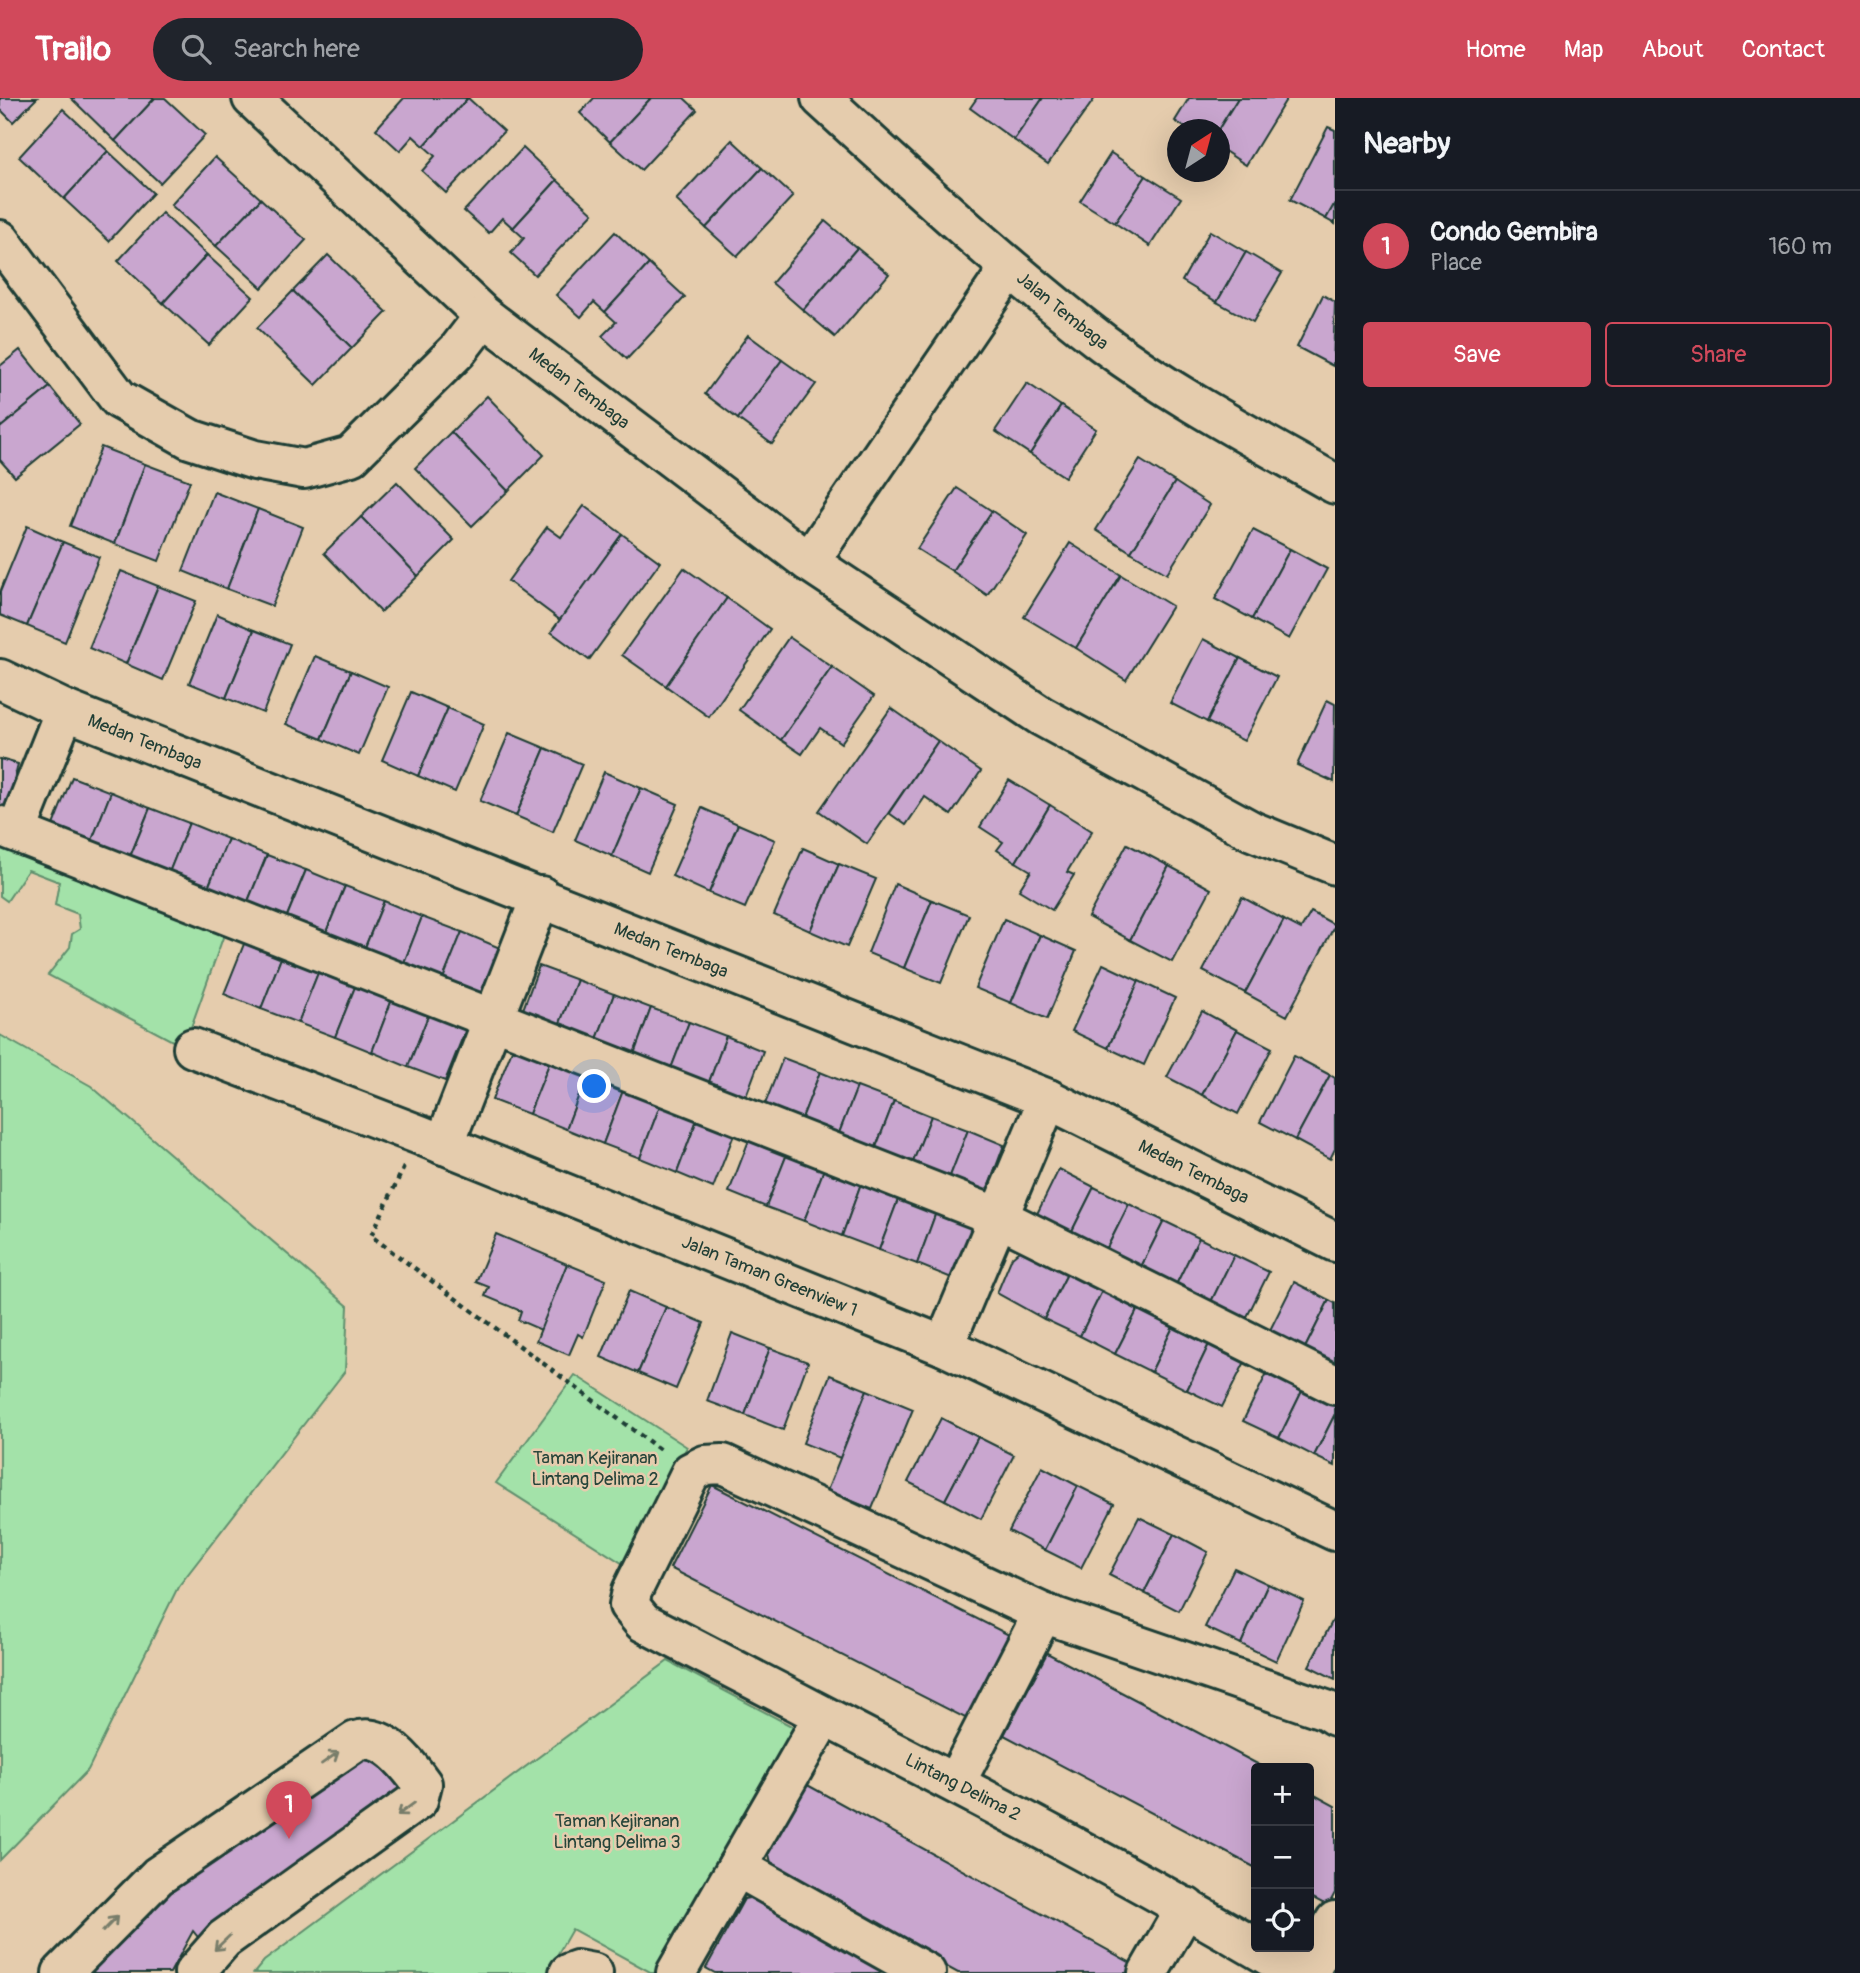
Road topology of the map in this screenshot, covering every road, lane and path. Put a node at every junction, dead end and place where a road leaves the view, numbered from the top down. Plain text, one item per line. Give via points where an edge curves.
1 (252, 98) edge
2 (821, 98) edge
3 (0, 240) edge
4 (1009, 269) junction
5 (484, 316) junction
6 (1335, 484) edge
7 (809, 562) junction
8 (0, 678) edge
9 (65, 710) junction
10 (8, 828) edge
11 (1335, 865) edge
12 (541, 896) junction
13 (493, 1018) junction
14 (193, 1048) dead end
15 (1048, 1099) junction
16 (432, 1140) junction
17 (998, 1217) junction
18 (1335, 1242) edge
19 (944, 1346) junction
20 (1335, 1385) edge
21 (691, 1472) junction
22 (1335, 1531) edge
23 (1043, 1613) junction
24 (1335, 1716) edge
25 (823, 1717) junction
26 (956, 1782) junction
27 (737, 1867) junction
28 (1186, 1907) junction
29 (1335, 1921) edge
30 (62, 1973) edge
31 (194, 1973) edge
32 (676, 1973) edge
33 (926, 1973) edge
34 (1148, 1973) edge
35 (1298, 1973) edge
36 (1309, 1973) edge

1 - 5 street, Medan Tembaga
2 - 4 street, Jalan Tembaga
3 - 5 street via 119,399 190,439 255,460 304,469 351,457 458,350
4 - 6 street, Jalan Tembaga via 1105,344 1198,407
4 - 7 street
5 - 7 street, Medan Tembaga
7 - 11 street, Medan Tembaga via 1041,716 1252,831
8 - 9 street, Medan Tembaga
9 - 10 street
9 - 12 street, Medan Tembaga
10 - 13 street
12 - 13 street
12 - 15 street, Medan Tembaga
13 - 16 street
13 - 17 street
14 - 16 street, Jalan Taman Greenview 1
15 - 17 street
15 - 18 street, Medan Tembaga
16 - 19 street, Jalan Taman Greenview 1
16 - 21 path via 371,1236
17 - 19 street
17 - 20 street
19 - 22 street, Jalan Taman Greenview 1
21 - 23 street via 723,1464
21 - 25 street, Lintang Delima 2 via 629,1605 643,1622
23 - 24 street
23 - 26 street
25 - 26 street, Lintang Delima 2
25 - 27 street
26 - 28 street, Lintang Delima 2
27 - 32 street
27 - 33 street
28 - 34 street
28 - 35 street, Lintang Delima 2
29 - 36 street
30 -> 31 street via 159,1876 356,1741 366,1737 379,1740 411,1769 422,1784 418,1800 224,1939

